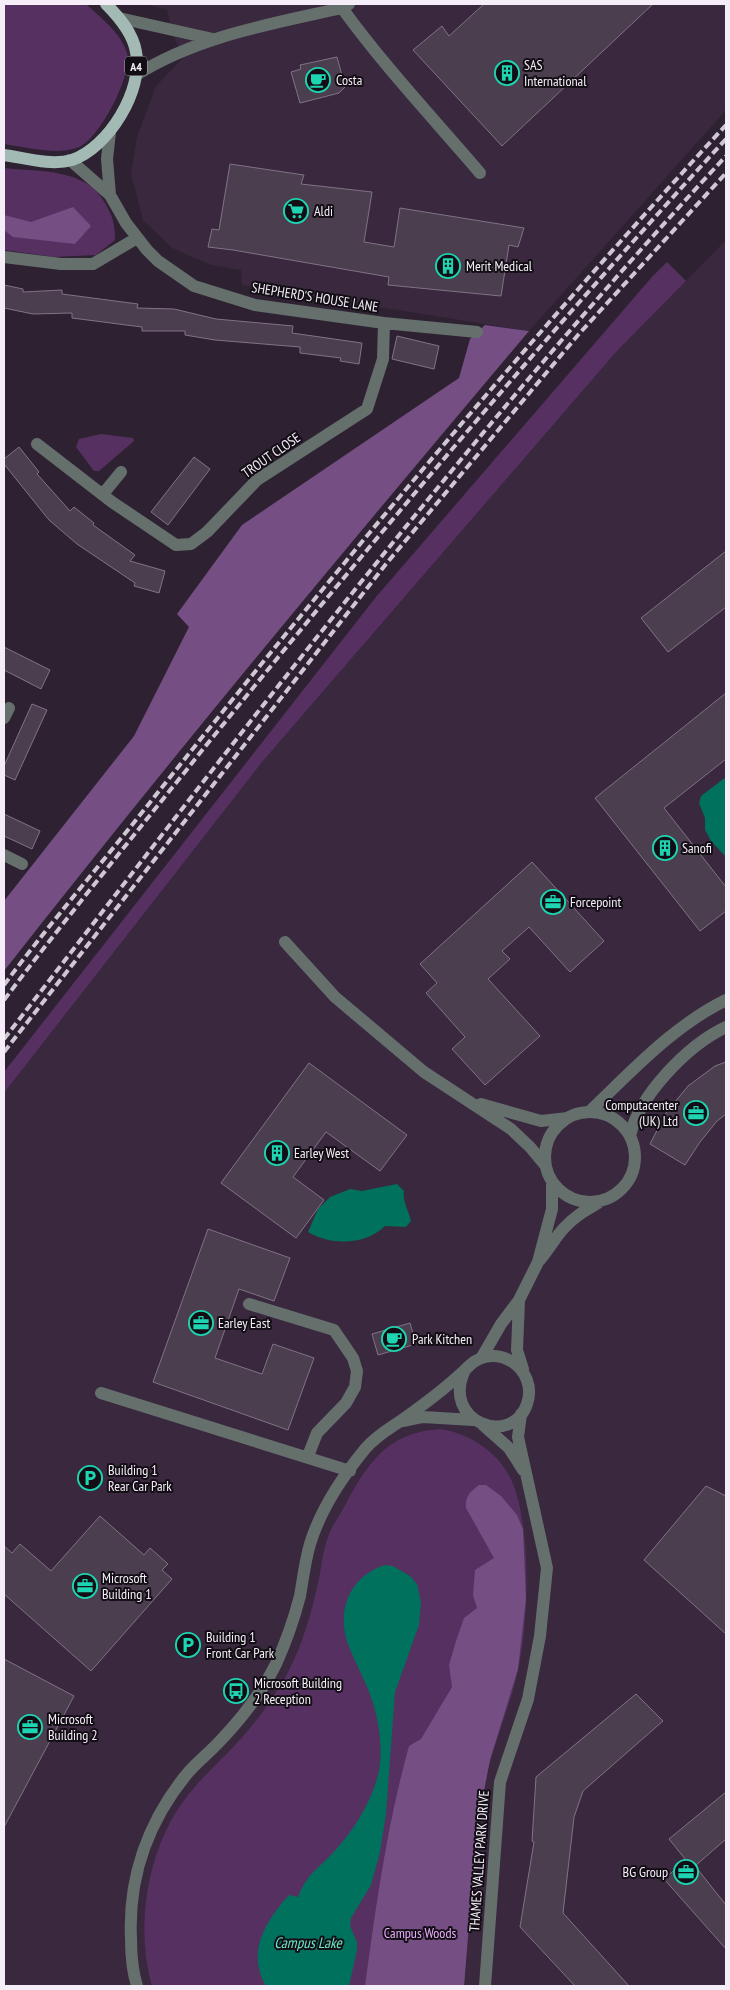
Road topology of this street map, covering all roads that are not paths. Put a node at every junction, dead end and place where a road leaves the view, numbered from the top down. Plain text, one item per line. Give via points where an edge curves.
1 (106, 4) edge
2 (346, 6) edge
3 (119, 18) junction
4 (213, 39) junction
5 (136, 75) junction
6 (110, 132) junction
7 (4, 155) edge
8 (70, 160) junction
9 (480, 173) dead end
10 (110, 195) junction
11 (137, 238) junction
12 (4, 257) edge
13 (384, 323) junction
14 (477, 332) dead end
15 (37, 444) dead end
16 (121, 472) dead end
17 (103, 494) junction
18 (4, 855) edge
19 (22, 864) dead end
20 (285, 942) dead end
21 (726, 1000) edge
22 (726, 1028) edge
23 (454, 1092) junction
24 (589, 1112) junction
25 (568, 1118) junction
26 (630, 1136) junction
27 (545, 1166) junction
28 (552, 1185) junction
29 (600, 1202) junction
30 (538, 1262) junction
31 (520, 1300) junction
32 (249, 1304) dead end
33 (482, 1357) junction
34 (465, 1370) junction
35 (523, 1370) junction
36 (101, 1393) dead end
37 (520, 1414) junction
38 (400, 1421) junction
39 (478, 1422) junction
40 (308, 1456) junction
41 (350, 1471) junction
42 (528, 1477) junction
43 (137, 1986) edge
44 (485, 1986) edge

1 - 3 main road, A4
2 - 4 street
2 - 9 street via 390,72
3 - 4 street
3 - 5 main road, A4 via 136,52
4 - 5 street via 161,59
5 - 6 main road, A4 via 127,102
6 - 8 main road, A4 via 89,152
6 - 10 street, SHEPHERD'S HOUSE LANE via 107,159
7 - 8 main road, A4 via 46,161
8 - 10 street, SHEPHERD'S HOUSE LANE
10 - 11 street, SHEPHERD'S HOUSE LANE
11 - 12 street via 93,264 61,264
11 - 13 street, SHEPHERD'S HOUSE LANE via 158,261 194,286 255,305
13 - 14 street, SHEPHERD'S HOUSE LANE
13 - 17 street, TROUT CLOSE via 383,359 367,409 257,480 207,532 191,544 176,545
15 - 17 street, TROUT CLOSE
16 - 17 street
18 - 19 street
20 - 23 street via 335,998 424,1072
21 - 24 street via 663,1042
22 - 26 street via 682,1058 649,1093
23 - 25 street via 495,1110 541,1121
23 - 27 street via 511,1129
24 - 25 street
24 - 26 street via 610,1116
25 - 27 street via 549,1137
26 - 29 street via 635,1152 633,1172 625,1186
27 - 28 street
28 - 29 street via 575,1200
28 - 30 street via 552,1209
29 - 30 street via 564,1228
30 - 31 street
31 - 33 street
31 - 35 street via 517,1350
32 - 40 street via 334,1330 353,1358 357,1371 355,1387 346,1402 317,1433
33 - 34 street
33 - 35 street via 505,1357
34 - 38 street
34 - 39 street via 458,1394 464,1409
35 - 37 street via 529,1386 527,1404
36 - 40 street
37 - 39 street via 504,1425
37 - 42 street, THAMES VALLEY PARK DRIVE via 518,1437
38 - 39 street via 422,1417
38 - 41 street via 381,1432
39 - 42 street, THAMES VALLEY PARK DRIVE via 509,1448
40 - 41 street
41 - 43 street via 324,1513 311,1542 293,1621 264,1685 244,1714 170,1796 146,1843 131,1900 132,1969
42 - 44 street, THAMES VALLEY PARK DRIVE via 547,1568 540,1636 528,1699 500,1782

